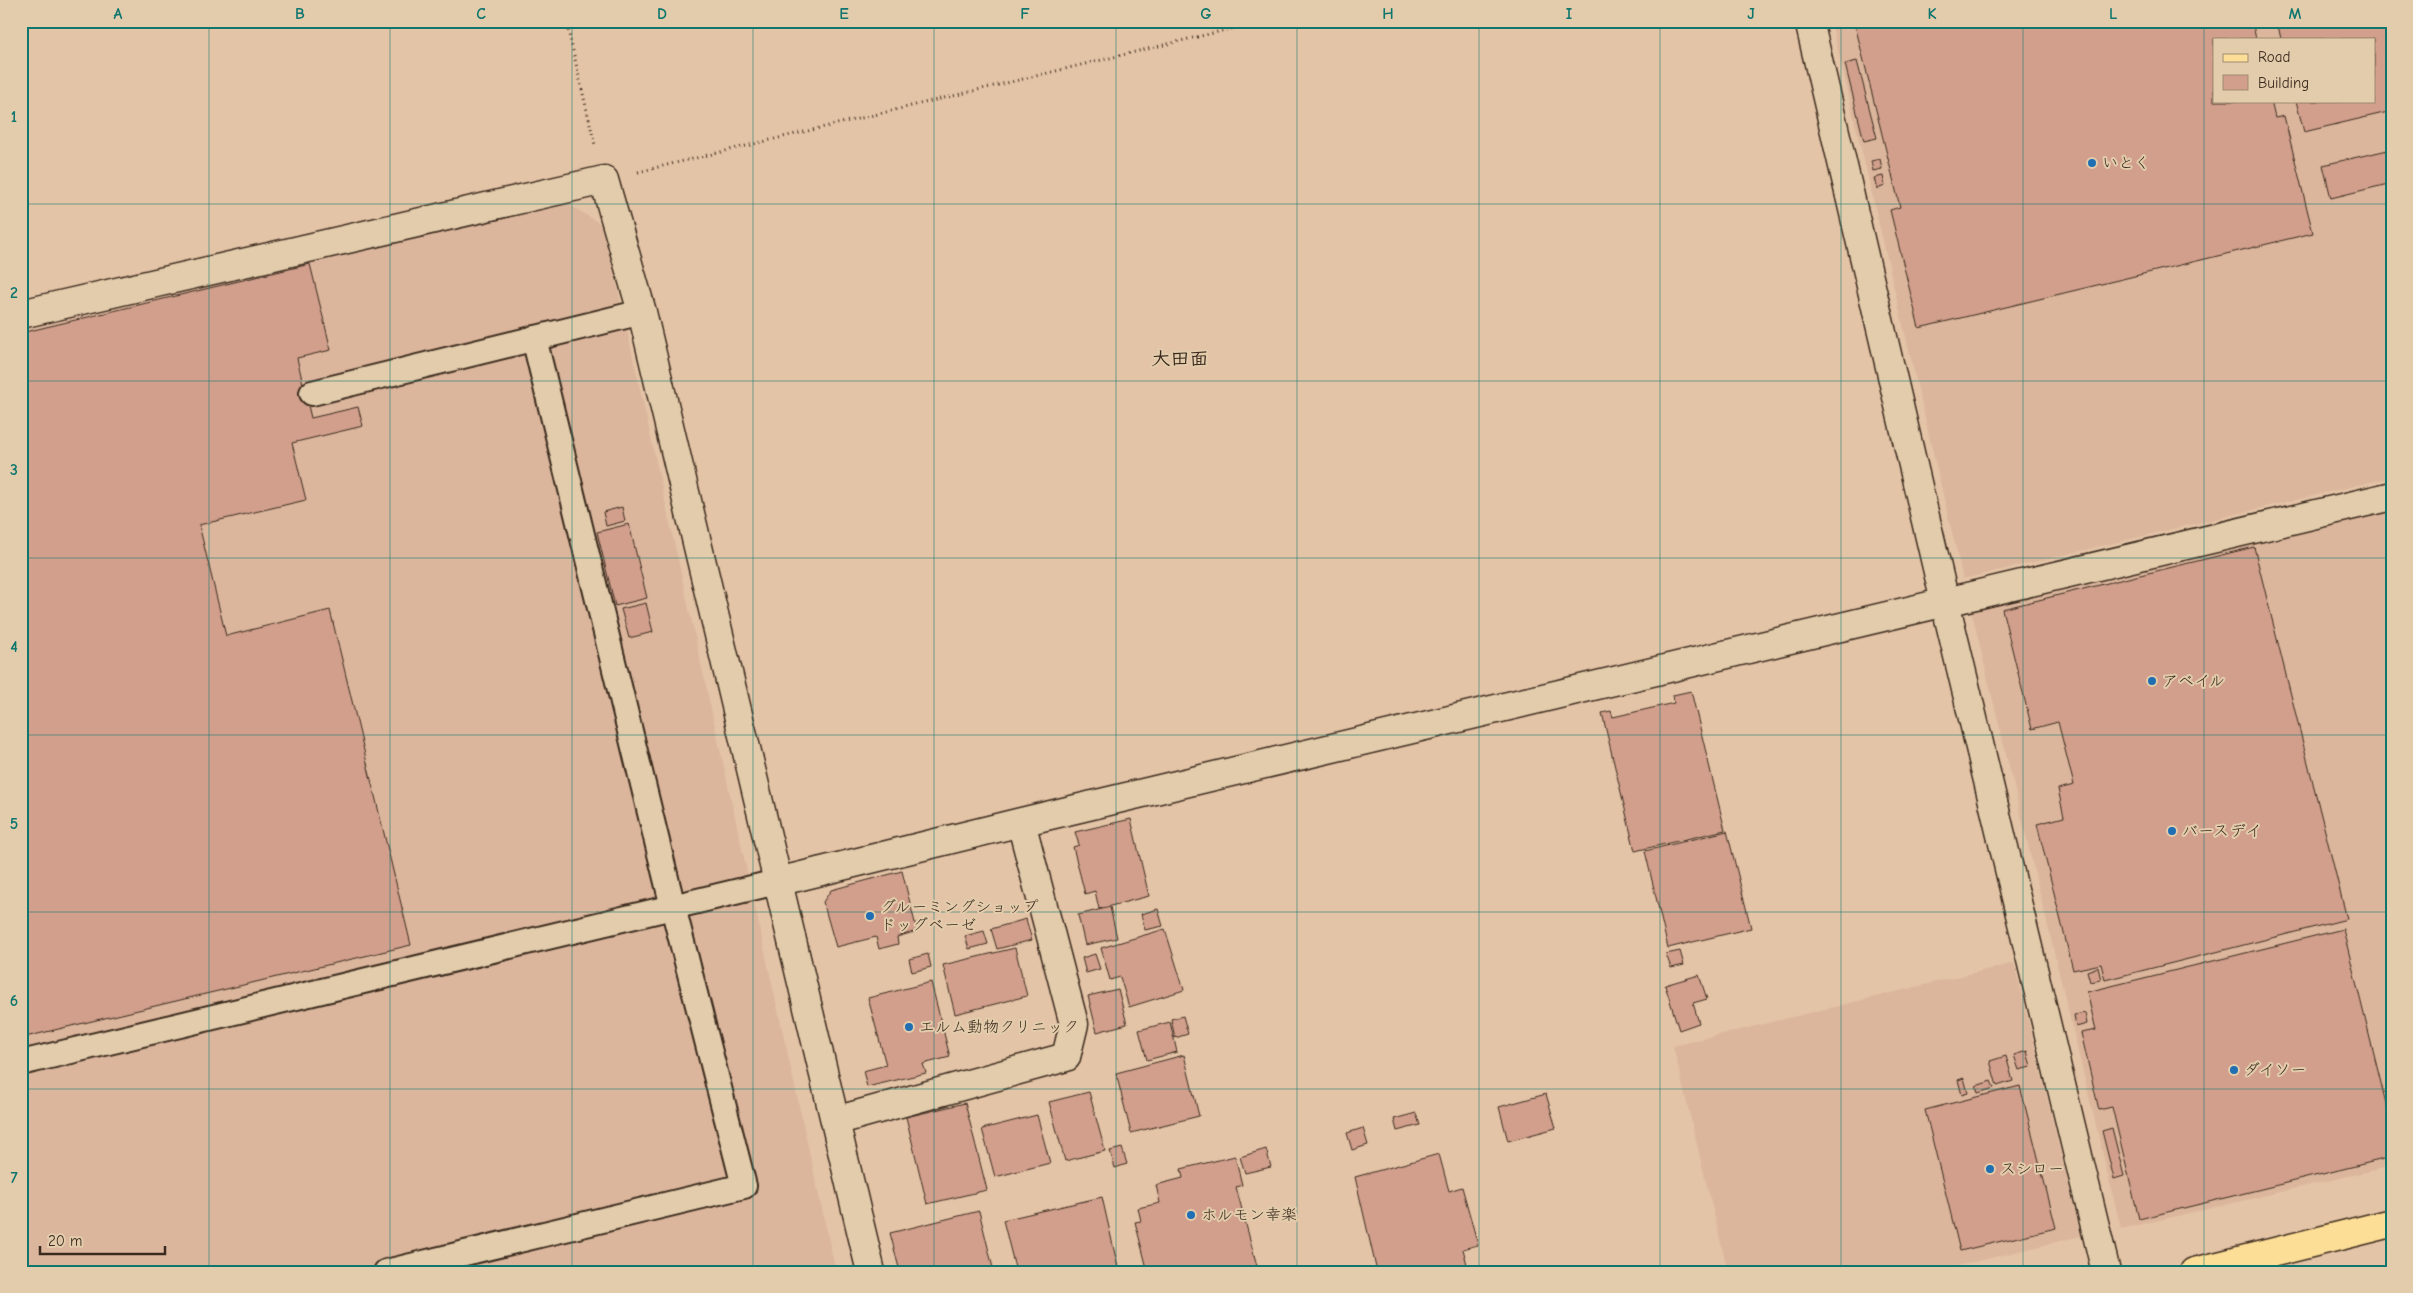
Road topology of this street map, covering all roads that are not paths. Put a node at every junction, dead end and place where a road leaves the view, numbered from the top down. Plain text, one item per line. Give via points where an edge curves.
1 (1809, 21) edge
2 (642, 312) junction
3 (21, 314) edge
4 (534, 338) junction
5 (312, 393) dead end
6 (2392, 496) edge
7 (1945, 602) junction
8 (1021, 822) junction
9 (777, 882) junction
10 (673, 907) junction
11 (21, 1063) edge
12 (835, 1121) junction
13 (2392, 1223) edge
14 (386, 1272) edge
15 (871, 1272) edge
16 (2106, 1272) edge
17 (2194, 1272) edge

1 - 7 street
2 - 3 street via 604,180
2 - 4 lane
2 - 9 street
4 - 5 lane
4 - 10 lane
6 - 7 street
7 - 8 street
7 - 16 street
8 - 9 street
8 - 12 street via 1074,1024 1066,1057
9 - 10 lane
9 - 12 street
10 - 11 lane
10 - 14 lane via 744,1186
12 - 15 street
13 - 17 main road

